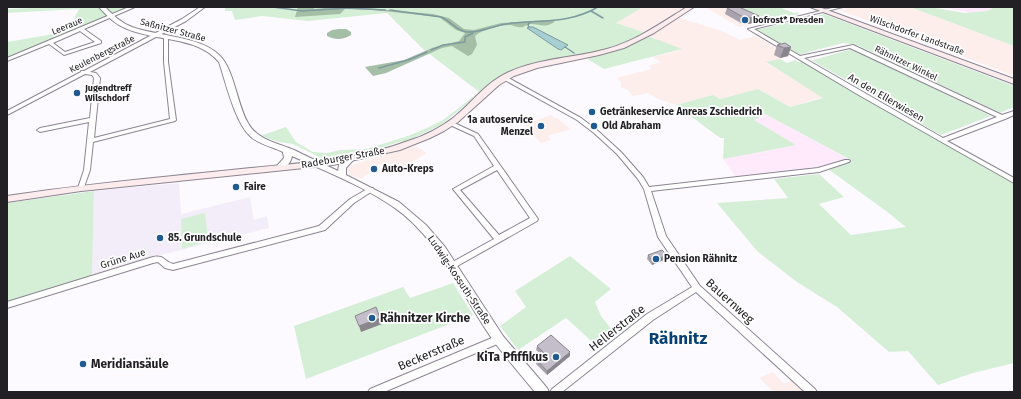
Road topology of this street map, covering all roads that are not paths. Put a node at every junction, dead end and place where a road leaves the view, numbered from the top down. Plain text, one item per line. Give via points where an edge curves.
1 (102, 7) edge
2 (133, 7) edge
3 (203, 7) edge
4 (691, 7) edge
5 (813, 7) edge
6 (840, 7) edge
7 (824, 9) edge
8 (111, 16) junction
9 (80, 29) junction
10 (156, 35) junction
11 (166, 37) junction
12 (49, 42) junction
13 (799, 58) junction
14 (7, 60) edge
15 (83, 72) junction
16 (505, 78) junction
17 (1014, 79) edge
18 (1014, 82) edge
19 (7, 113) edge
20 (1014, 113) edge
21 (1003, 118) junction
22 (93, 119) junction
23 (450, 124) junction
24 (40, 130) dead end
25 (92, 140) junction
26 (943, 140) junction
27 (287, 150) junction
28 (350, 159) junction
29 (847, 161) dead end
30 (317, 164) junction
31 (497, 167) junction
32 (279, 168) junction
33 (342, 175) junction
34 (1014, 181) edge
35 (81, 188) junction
36 (647, 189) junction
37 (371, 190) junction
38 (7, 199) edge
39 (498, 239) junction
40 (452, 266) junction
41 (697, 288) junction
42 (7, 305) edge
43 (499, 339) junction
44 (372, 392) edge
45 (543, 392) edge
46 (555, 392) edge
47 (812, 392) edge

1 - 8 street, Saßnitzer Straße
2 - 8 street, Leeraue
3 - 10 street, Keulenbergstraße
4 - 16 main road, Radeburger Straße via 623,47 535,66
5 - 7 main road, Wilschdorfer Landstraße
6 - 7 street
7 - 13 street, An den Ellerwiesen via 750,29
7 - 17 main road, Wilschdorfer Landstraße
7 - 18 main road, Wilschdorfer Landstraße
8 - 9 street, Leeraue
8 - 10 street, Saßnitzer Straße via 130,28
9 - 12 street, Leeraue
9 - 12 street via 99,42 64,54
10 - 11 street, Saßnitzer Straße
10 - 15 street, Keulenbergstraße
11 - 25 street via 166,62 173,120
11 - 27 street, Saßnitzer Straße via 203,48 218,56 246,127 257,138
12 - 14 street, Leeraue
13 - 21 street, Rähnitzer Winkel via 851,46
13 - 26 street, An den Ellerwiesen
15 - 19 street, Keulenbergstraße
15 - 22 street via 94,74 97,78
16 - 23 main road, Radeburger Straße
16 - 36 street, Bauernweg via 596,132 619,153
20 - 21 street
21 - 26 street
22 - 24 street
22 - 25 street
23 - 28 main road, Radeburger Straße via 409,144
23 - 31 street via 476,135
25 - 35 street via 88,170
26 - 34 street, An den Ellerwiesen
27 - 30 street, Saßnitzer Straße
27 - 32 street via 287,161
28 - 30 main road, Radeburger Straße
28 - 33 street via 342,167
29 - 36 street via 819,170
30 - 32 main road, Radeburger Straße
30 - 33 street, Ludwig-Kossuth-Straße
31 - 39 street via 534,219
31 - 39 street via 456,189
32 - 35 main road, Radeburger Straße
33 - 37 street, Ludwig-Kossuth-Straße
35 - 38 main road, Radeburger Straße
36 - 41 street, Bauernweg via 662,237
37 - 40 street, Ludwig-Kossuth-Straße via 396,204 415,220
37 - 42 street, Grüne Aue via 352,201 322,228 173,267 153,260
39 - 40 street
40 - 43 street, Ludwig-Kossuth-Straße
41 - 46 street, Hellerstraße via 650,317
41 - 47 street, Bauernweg
43 - 44 street, Beckerstraße
43 - 45 street, Ludwig-Kossuth-Straße

